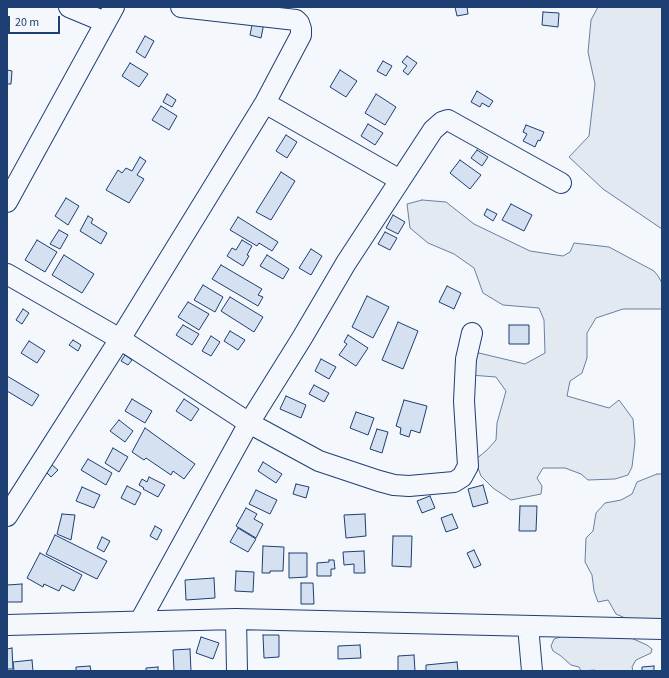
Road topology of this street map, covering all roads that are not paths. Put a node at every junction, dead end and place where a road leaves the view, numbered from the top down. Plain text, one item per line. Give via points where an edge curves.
1 (69, 7) edge
2 (181, 7) edge
3 (110, 14) edge
4 (265, 103) junction
5 (400, 180) junction
6 (561, 183) dead end
7 (7, 202) edge
8 (7, 274) edge
9 (472, 333) dead end
10 (120, 339) junction
11 (249, 423) junction
12 (7, 516) edge
13 (236, 619) junction
14 (140, 621) junction
15 (7, 625) edge
16 (528, 626) junction
17 (662, 629) edge
18 (237, 671) edge
19 (532, 671) edge

1 - 3 street
2 - 4 street via 296,20 299,23 301,35
3 - 7 street
4 - 5 street
4 - 10 street
5 - 6 street via 433,130 448,120
5 - 11 street via 346,263
8 - 10 street
9 - 11 street via 466,359 464,401 468,466 462,477 454,482 409,486 379,481 319,461
10 - 11 street
10 - 12 street
11 - 14 street
13 - 14 street
13 - 16 street
13 - 18 street
14 - 15 street
16 - 17 street
16 - 19 street

